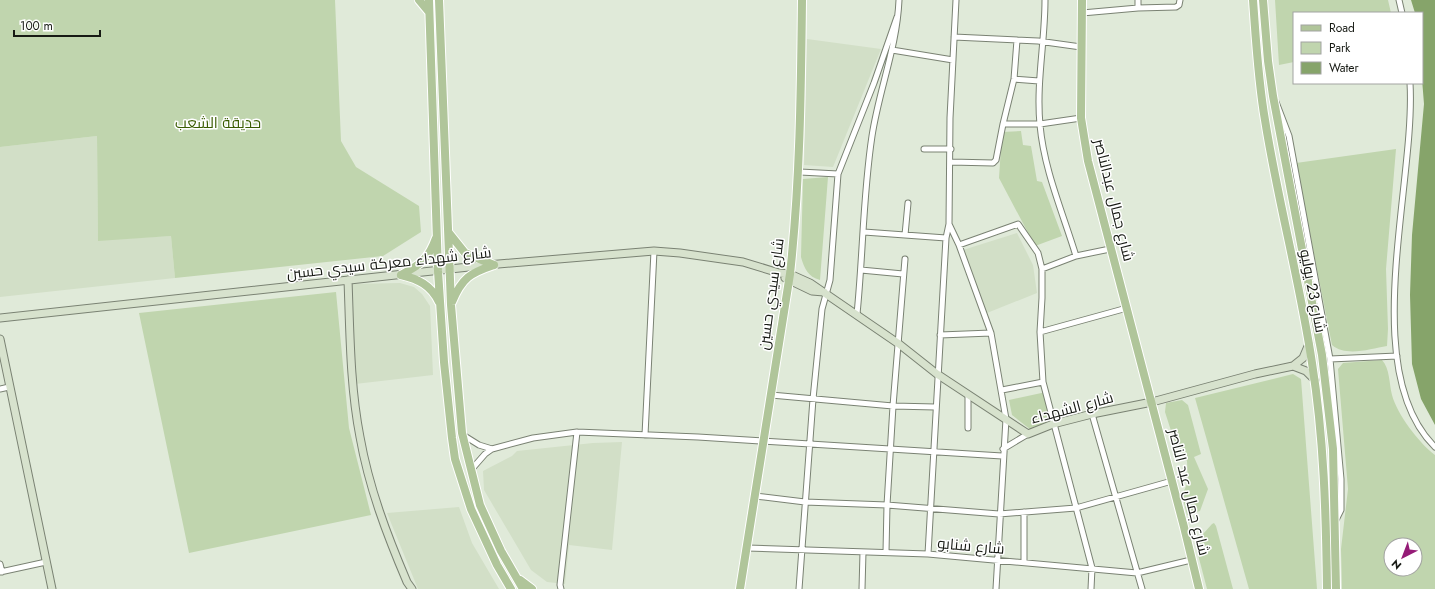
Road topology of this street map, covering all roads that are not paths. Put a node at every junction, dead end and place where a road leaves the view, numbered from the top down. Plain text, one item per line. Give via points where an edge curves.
1 (419, 0) edge
2 (429, 0) edge
3 (802, 0) edge
4 (899, 0) edge
5 (956, 0) edge
6 (1045, 0) edge
7 (1082, 0) edge
8 (1138, 0) edge
9 (1180, 0) edge
10 (1253, 0) edge
11 (1263, 0) edge
12 (1399, 0) edge
13 (441, 2) edge
14 (1138, 8) junction
15 (429, 12) junction
16 (1402, 12) edge
17 (899, 13) junction
18 (1082, 13) junction
19 (954, 37) junction
20 (1017, 40) junction
21 (1043, 42) junction
22 (1081, 47) junction
23 (892, 50) junction
24 (953, 60) junction
25 (1268, 63) junction
26 (1258, 64) junction
27 (1014, 79) junction
28 (1039, 81) junction
29 (1410, 84) edge
30 (1081, 118) junction
31 (1003, 124) junction
32 (1040, 124) junction
33 (924, 149) dead end
34 (951, 149) junction
35 (951, 162) junction
36 (800, 172) junction
37 (838, 174) junction
38 (908, 203) dead end
39 (949, 224) junction
40 (864, 232) junction
41 (449, 233) junction
42 (438, 234) junction
43 (905, 235) junction
44 (946, 238) junction
45 (959, 245) junction
46 (1110, 249) junction
47 (654, 252) junction
48 (1076, 256) junction
49 (905, 259) dead end
50 (494, 265) junction
51 (1042, 269) junction
52 (451, 270) junction
53 (861, 270) junction
54 (438, 271) junction
55 (903, 274) junction
56 (401, 275) junction
57 (789, 277) junction
58 (348, 280) junction
59 (827, 293) junction
60 (1316, 299) junction
61 (451, 305) junction
62 (441, 306) junction
63 (1127, 308) junction
64 (857, 314) junction
65 (0, 318) edge
66 (1040, 332) junction
67 (991, 333) junction
68 (940, 334) junction
69 (0, 339) edge
70 (899, 344) junction
71 (1310, 344) junction
72 (1397, 356) junction
73 (1330, 359) junction
74 (1292, 366) junction
75 (937, 374) junction
76 (1315, 380) junction
77 (1043, 382) junction
78 (9, 387) junction
79 (0, 389) edge
80 (1002, 390) junction
81 (968, 394) junction
82 (771, 395) junction
83 (813, 399) junction
84 (1152, 402) junction
85 (893, 406) junction
86 (936, 407) junction
87 (1092, 414) junction
88 (1006, 419) junction
89 (1053, 424) junction
90 (968, 428) dead end
91 (578, 432) junction
92 (462, 433) junction
93 (1028, 434) junction
94 (645, 435) junction
95 (763, 442) junction
96 (809, 444) junction
97 (1435, 447) edge
98 (891, 449) junction
99 (1003, 449) junction
100 (492, 450) junction
101 (934, 452) junction
102 (1002, 456) junction
103 (470, 470) junction
104 (1172, 481) junction
105 (755, 496) junction
106 (1116, 496) junction
107 (805, 502) junction
108 (887, 505) junction
109 (1076, 508) junction
110 (931, 509) junction
111 (1024, 512) junction
112 (999, 514) junction
113 (1335, 522) junction
114 (747, 548) junction
115 (801, 549) junction
116 (863, 552) junction
117 (886, 552) junction
118 (928, 554) junction
119 (998, 560) junction
120 (1191, 560) junction
121 (46, 562) junction
122 (1024, 562) junction
123 (0, 564) edge
124 (1092, 568) junction
125 (1, 572) edge
126 (1137, 573) junction
127 (516, 576) junction
128 (509, 587) edge
129 (52, 589) edge
130 (412, 589) edge
131 (523, 589) edge
132 (532, 589) edge
133 (561, 589) edge
134 (740, 589) edge
135 (799, 589) edge
136 (862, 589) edge
137 (996, 589) edge
138 (1091, 589) edge
139 (1142, 589) edge
140 (1199, 589) edge
141 (1326, 589) edge
142 (1336, 589) edge

1 - 15 main road
2 - 15 main road
3 - 36 main road, شارع سيدي حسين
4 - 17 street
5 - 19 street
6 - 21 street
7 - 18 main road, شارع جمال عبدالناصر
8 - 14 street
9 - 14 street via 1176,7
10 - 26 main road, شارع 23 يوليو
11 - 25 main road, شارع 23 يوليو
12 - 16 street
13 - 41 main road
14 - 18 street
15 - 42 main road
17 - 23 street
17 - 37 street
18 - 22 main road, شارع جمال عبدالناصر
19 - 20 street
19 - 24 street
20 - 21 street
20 - 27 street
21 - 22 street
21 - 28 street
22 - 30 main road, شارع جمال عبدالناصر
23 - 24 street
23 - 40 street via 880,93 872,138
24 - 34 street
25 - 26 main road
25 - 60 main road, شارع 23 يوليو
26 - 71 main road, شارع 23 يوليو via 1265,120
27 - 28 street
27 - 31 street
28 - 32 street
29 - 72 street via 1409,139 1395,291
30 - 32 street
30 - 46 main road, شارع جمال عبدالناصر via 1088,161
31 - 32 street
31 - 35 street via 995,162
32 - 48 street via 1049,173
33 - 34 street
34 - 35 street
35 - 39 street
36 - 37 street
36 - 57 main road, شارع سيدي حسين
37 - 59 street
38 - 43 street
39 - 44 street
39 - 45 street
40 - 43 street
40 - 53 street
41 - 50 main road via 465,253
41 - 52 main road
42 - 54 main road
42 - 56 main road via 426,259
43 - 44 street
44 - 68 street
45 - 51 street via 1018,224 1038,253
45 - 67 street
46 - 48 street
46 - 63 main road, شارع جمال عبدالناصر
47 - 50 street, شارع شهداء معركة سيدي حسين
47 - 57 street, شارع شهداء معركة سيدي حسين via 743,262
47 - 94 street
48 - 51 street
49 - 55 street
50 - 52 street, شارع شهداء معركة سيدي حسين
50 - 61 main road via 475,271 469,276 459,288
51 - 66 street
52 - 54 street, شارع شهداء معركة سيدي حسين
52 - 61 main road
53 - 55 street
53 - 64 street
54 - 56 street, شارع شهداء معركة سيدي حسين
54 - 62 main road
55 - 70 street
56 - 58 street, شارع شهداء معركة سيدي حسين
56 - 62 main road via 423,282 436,295
57 - 59 street, شارع شهداء معركة سيدي حسين via 810,283
57 - 82 main road, شارع سيدي حسين
58 - 65 street, شارع شهداء معركة سيدي حسين
58 - 130 street via 352,370 360,437 381,519
59 - 64 street, شارع الشهداء
59 - 83 street via 822,309
60 - 73 street
60 - 113 main road, شارع 23 يوليو via 1334,449
61 - 92 main road
62 - 128 main road via 444,362 455,459 471,509
63 - 66 street
63 - 84 main road, شارع جمال عبدالناصر
64 - 70 street, شارع الشهداء
66 - 77 street
67 - 68 street
67 - 80 street
68 - 75 street
69 - 78 street
70 - 75 street, شارع الشهداء
70 - 85 street
71 - 74 street via 1303,358
71 - 76 main road, شارع 23 يوليو
72 - 73 street
72 - 97 street via 1405,400 1420,428
73 - 113 street via 1341,478 1341,510
74 - 76 street via 1306,371
74 - 84 street, شارع الشهداء
75 - 81 street, شارع الشهداء
75 - 86 street
76 - 141 main road, شارع 23 يوليو via 1326,489
77 - 80 street
77 - 89 street
78 - 79 street
78 - 121 street
80 - 88 street
81 - 88 street, شارع الشهداء
81 - 90 street
82 - 83 street
82 - 95 main road, شارع سيدي حسين
83 - 85 street
83 - 96 street
84 - 87 street, شارع الشهداء
84 - 104 main road, شارع جمال عبد الناصر
85 - 86 street
85 - 98 street
86 - 101 street
87 - 89 street, شارع الشهداء
87 - 106 street
88 - 93 street, شارع الشهداء
88 - 99 street
89 - 93 street, شارع الشهداء
89 - 109 street
91 - 94 street
91 - 100 street via 533,438
91 - 133 street
92 - 100 street via 479,446
92 - 103 main road
93 - 99 street
94 - 95 street
95 - 96 street
95 - 105 main road, شارع سيدي حسين
96 - 98 street
96 - 107 street
98 - 101 street
98 - 108 street
99 - 102 street
100 - 103 street
101 - 102 street
101 - 110 street
102 - 112 street
103 - 127 main road via 480,505
104 - 106 street
104 - 120 main road, شارع جمال عبد الناصر
105 - 107 street
105 - 114 main road, شارع سيدي حسين
106 - 109 street
106 - 126 street
107 - 108 street
107 - 115 street
108 - 110 street
108 - 117 street
109 - 111 street
109 - 124 street
110 - 112 street
110 - 118 street
111 - 112 street
111 - 122 street
112 - 119 street
113 - 142 main road, شارع 23 يوليو
114 - 115 street, شارع شنابو
114 - 134 main road, شارع سيدي حسين
115 - 116 street, شارع شنابو
115 - 135 street
116 - 117 street, شارع شنابو
116 - 136 street
117 - 118 street, شارع شنابو
118 - 119 street, شارع شنابو
119 - 122 street, شارع شنابو
119 - 137 street
120 - 126 street, شارع شنابو
120 - 140 main road, شارع جمال عبد الناصر
121 - 125 street
121 - 129 street
122 - 124 street, شارع شنابو
123 - 125 street
124 - 126 street, شارع شنابو
124 - 138 street
126 - 139 street
127 - 131 main road
127 - 132 main road

